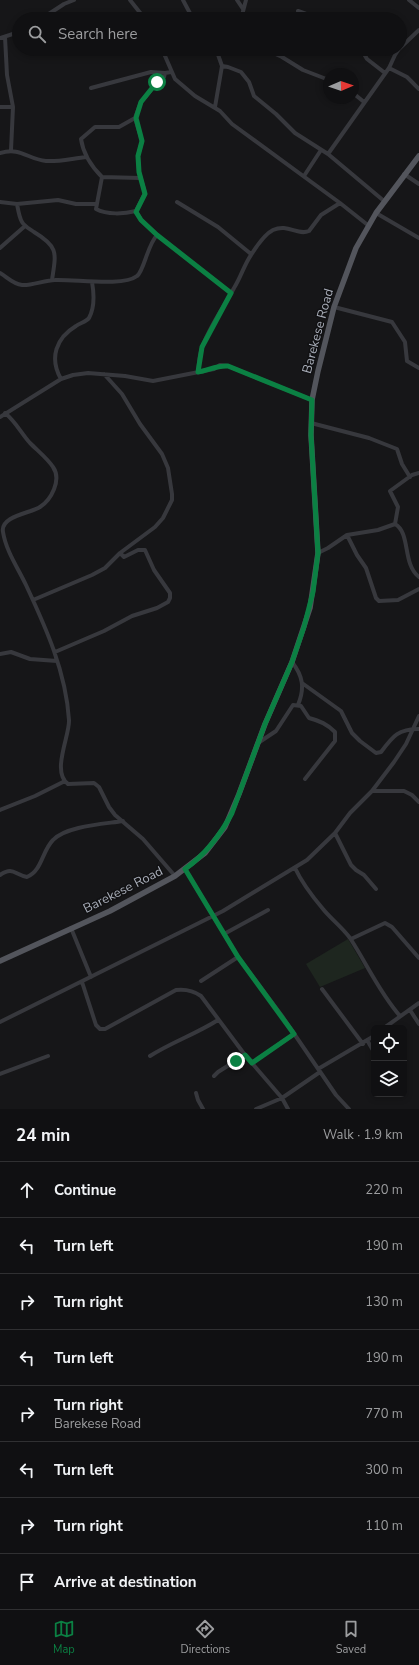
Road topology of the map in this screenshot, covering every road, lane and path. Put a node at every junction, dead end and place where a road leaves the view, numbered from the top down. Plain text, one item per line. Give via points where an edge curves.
1 (74, 0) edge
2 (130, 0) edge
3 (183, 0) edge
4 (238, 0) edge
5 (246, 0) edge
6 (409, 0) edge
7 (64, 2) edge
8 (419, 8) edge
9 (243, 9) junction
10 (50, 12) edge
11 (139, 12) edge
12 (189, 12) edge
13 (242, 12) edge
14 (419, 30) edge
15 (12, 34) edge
16 (2, 38) edge
17 (407, 42) edge
18 (165, 56) edge
19 (219, 56) edge
20 (280, 56) edge
21 (365, 56) edge
22 (395, 56) edge
23 (222, 66) junction
24 (389, 68) junction
25 (171, 72) junction
26 (165, 73) junction
27 (385, 73) junction
28 (323, 78) edge
29 (91, 88) dead end
30 (419, 89) edge
31 (359, 98) edge
32 (364, 102) junction
33 (14, 107) junction
34 (214, 107) junction
35 (0, 108) edge
36 (136, 118) junction
37 (11, 150) junction
38 (321, 150) junction
39 (0, 153) edge
40 (328, 154) junction
41 (419, 156) edge
42 (87, 157) junction
43 (404, 174) junction
44 (304, 176) junction
45 (102, 178) junction
46 (140, 178) junction
47 (419, 184) edge
48 (384, 201) junction
49 (0, 202) edge
50 (177, 202) dead end
51 (340, 203) junction
52 (17, 204) junction
53 (96, 204) junction
54 (136, 212) junction
55 (376, 212) junction
56 (25, 226) junction
57 (369, 226) junction
58 (157, 235) junction
59 (419, 238) edge
60 (0, 248) edge
61 (251, 254) junction
62 (0, 273) edge
63 (52, 280) junction
64 (92, 282) junction
65 (231, 293) junction
66 (334, 307) junction
67 (419, 368) edge
68 (198, 372) junction
69 (104, 374) junction
70 (61, 379) junction
71 (312, 400) junction
72 (5, 413) junction
73 (0, 417) edge
74 (311, 423) junction
75 (419, 473) edge
76 (410, 477) junction
77 (395, 524) junction
78 (347, 535) junction
79 (120, 553) junction
80 (318, 553) junction
81 (419, 577) edge
82 (419, 589) edge
83 (33, 600) junction
84 (55, 652) junction
85 (0, 654) edge
86 (57, 661) junction
87 (292, 662) junction
88 (302, 683) junction
89 (298, 705) junction
90 (419, 716) edge
91 (413, 729) junction
92 (419, 729) edge
93 (257, 744) junction
94 (305, 779) dead end
95 (64, 781) junction
96 (372, 790) junction
97 (419, 802) edge
98 (0, 810) edge
99 (123, 821) junction
100 (335, 833) junction
101 (295, 868) junction
102 (185, 869) junction
103 (0, 875) edge
104 (175, 876) junction
105 (376, 889) dead end
106 (268, 910) dead end
107 (212, 915) junction
108 (71, 928) junction
109 (224, 934) junction
110 (351, 939) junction
111 (238, 957) junction
112 (419, 958) edge
113 (0, 961) edge
114 (91, 977) junction
115 (201, 981) dead end
116 (82, 982) junction
117 (322, 989) dead end
118 (419, 1003) edge
119 (410, 1010) junction
120 (400, 1016) junction
121 (218, 1020) junction
122 (0, 1022) edge
123 (419, 1024) edge
124 (388, 1025) edge
125 (294, 1034) junction
126 (371, 1038) edge
127 (367, 1040) junction
128 (363, 1044) junction
129 (371, 1047) edge
130 (245, 1055) junction
131 (48, 1056) dead end
132 (150, 1056) dead end
133 (252, 1063) junction
134 (319, 1071) junction
135 (0, 1074) edge
136 (214, 1076) dead end
137 (196, 1093) dead end
138 (282, 1098) junction
139 (203, 1109) edge
140 (256, 1109) edge
141 (288, 1109) edge
142 (349, 1109) edge

1 - 7 street
2 - 11 street
3 - 12 street
4 - 9 street
5 - 9 street
6 - 8 street
7 - 10 street
9 - 13 street
14 - 17 street
15 - 16 street
16 - 33 street
18 - 25 street
19 - 23 street
20 - 28 street via 303,70
21 - 27 street
22 - 24 street
23 - 34 street
23 - 38 street via 241,72 249,82 254,96 295,133
24 - 27 street
24 - 30 street via 407,77
25 - 26 street
25 - 34 street via 175,79 195,96
26 - 29 street via 151,72
26 - 36 street via 141,102
27 - 32 street
31 - 32 street
32 - 40 street
33 - 35 street
33 - 37 street
34 - 44 street via 232,124
36 - 42 street via 119,127 95,127 84,135 81,139
36 - 46 street via 142,141 138,156
37 - 39 street
37 - 42 street via 49,161
38 - 40 street
38 - 44 street
40 - 48 street
41 - 43 main road, Barekese Road
42 - 45 street
43 - 47 street
43 - 48 main road, Barekese Road
44 - 51 street
45 - 46 street
45 - 53 street
46 - 54 street via 145,194
48 - 55 main road, Barekese Road
49 - 52 street
50 - 61 street via 218,227
51 - 57 street
51 - 61 street via 321,215 309,231 285,228 269,232
52 - 53 street via 58,200 76,204
52 - 56 street via 21,222
53 - 54 street via 96,209 105,212
54 - 58 street
55 - 57 main road, Barekese Road
55 - 59 street
56 - 60 street
56 - 63 street via 47,240 53,248 56,257
57 - 66 main road, Barekese Road via 356,248
58 - 64 street via 150,244 140,274 136,277 124,281
58 - 65 street
61 - 65 street
62 - 63 street via 21,284
63 - 64 street
64 - 70 street via 94,300 89,318 75,326 56,348 57,372
65 - 68 street via 202,347
66 - 67 street via 392,322 405,342 407,361
66 - 71 main road, Barekese Road
68 - 69 street via 153,381
68 - 71 street via 220,365 228,366
69 - 70 street
69 - 79 street via 122,394 162,454 168,468 172,494 172,500 159,522
70 - 72 street
71 - 74 main road, Barekese Road
72 - 73 street
72 - 83 street via 54,468 57,480 55,488 40,507 22,512 7,522 2,531 9,552
74 - 76 street via 369,438 397,449
74 - 80 main road, Barekese Road
75 - 76 street
76 - 77 street via 390,490 398,508
77 - 78 street via 378,530
77 - 81 street via 402,533 411,569
78 - 80 street
78 - 82 street via 366,568 379,601 398,600
79 - 83 street via 109,565 92,575
79 - 84 street via 124,557 138,550 146,550 154,570 170,593 168,602
80 - 87 main road, Barekese Road via 310,608
83 - 84 street
84 - 86 street
85 - 86 street via 10,652 30,659
86 - 95 street via 68,697 69,723 62,754
87 - 88 street
87 - 93 main road, Barekese Road
88 - 89 street
88 - 91 street via 341,711 352,733 376,753 381,752 391,737
89 - 93 street via 293,705 276,730
89 - 94 street via 309,718 329,726 336,736 335,741
90 - 91 street
91 - 92 street
91 - 96 street via 402,750
93 - 102 main road, Barekese Road via 225,827 205,853
95 - 98 street
95 - 99 street via 68,784 94,783 99,787 109,807
96 - 97 street via 408,792
96 - 100 street
99 - 103 street via 69,831 58,836 48,846 33,875 27,878 12,870
99 - 104 street via 143,839
100 - 101 street
100 - 105 street via 351,865
101 - 107 street
101 - 110 street via 323,910
102 - 104 main road, Barekese Road
102 - 107 street
104 - 108 main road, Barekese Road via 110,911
106 - 109 street
107 - 109 street
107 - 114 street
108 - 113 main road, Barekese Road
108 - 114 street
109 - 111 street
110 - 112 street via 385,923 392,927
110 - 120 street via 375,982
111 - 115 street
111 - 125 street
114 - 116 street
116 - 121 street via 96,1025 100,1029 105,1029 176,990 197,993
116 - 122 street
117 - 128 street
118 - 119 street
119 - 120 street
119 - 123 street
120 - 124 street
121 - 130 street
121 - 132 street
125 - 133 street
125 - 134 street
126 - 127 street
127 - 128 street
127 - 129 street
128 - 134 street
130 - 133 street
130 - 136 street
131 - 135 street
133 - 138 street
134 - 138 street
134 - 142 street
137 - 139 street
138 - 140 street
138 - 141 street

